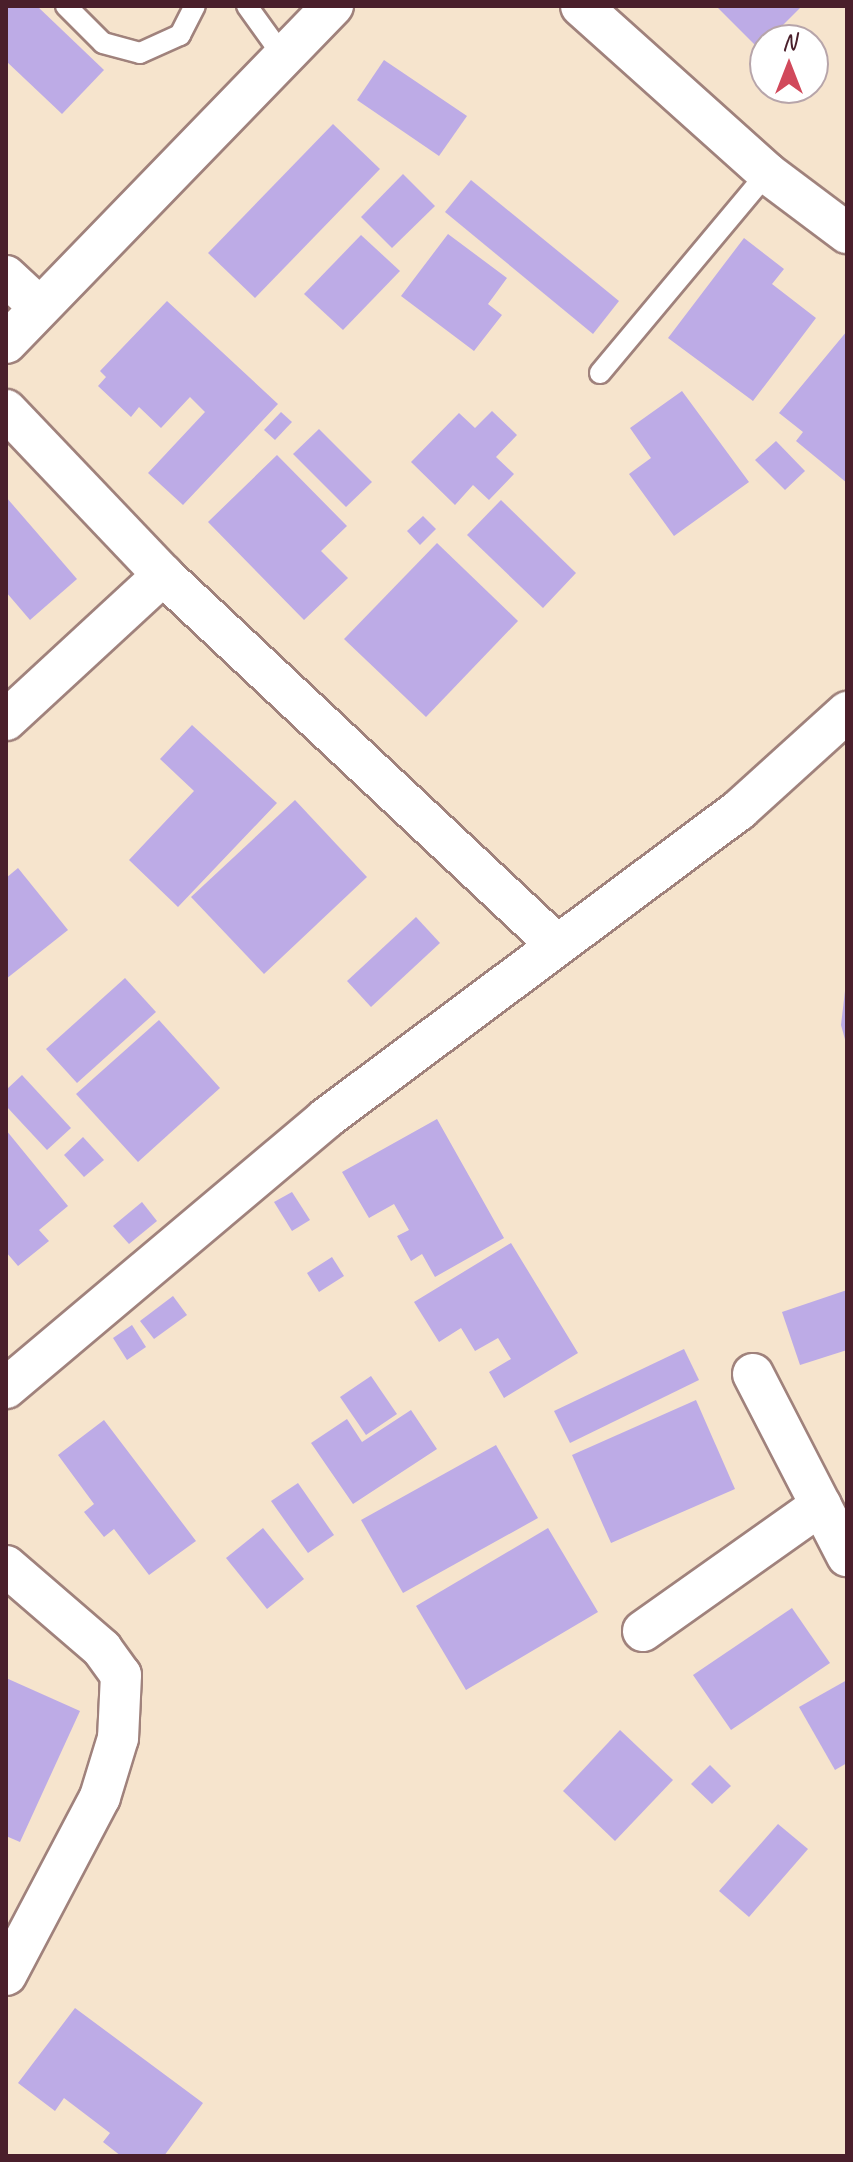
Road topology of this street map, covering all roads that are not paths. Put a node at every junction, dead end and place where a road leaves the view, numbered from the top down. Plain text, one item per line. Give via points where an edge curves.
1 (66, 6) edge
2 (195, 6) edge
3 (247, 6) edge
4 (333, 6) edge
5 (581, 6) edge
6 (283, 56) junction
7 (767, 173) junction
8 (847, 233) edge
9 (6, 276) edge
10 (37, 305) junction
11 (6, 343) edge
12 (600, 373) dead end
13 (6, 410) edge
14 (163, 575) junction
15 (6, 720) edge
16 (839, 731) edge
17 (557, 945) junction
18 (753, 1374) dead end
19 (6, 1388) edge
20 (821, 1505) junction
21 (847, 1556) edge
22 (6, 1566) edge
23 (643, 1631) dead end
24 (6, 1975) edge

1 - 2 lane via 103,43 140,53 180,35
3 - 6 lane
4 - 6 street
5 - 7 street
6 - 10 street
7 - 8 street
7 - 12 lane
9 - 10 street
10 - 11 street
13 - 14 street
14 - 15 street
14 - 17 street
16 - 17 street
17 - 19 street via 325,1119
18 - 20 street
20 - 21 street
20 - 23 street
22 - 24 street via 102,1649 121,1675 118,1738 100,1797

